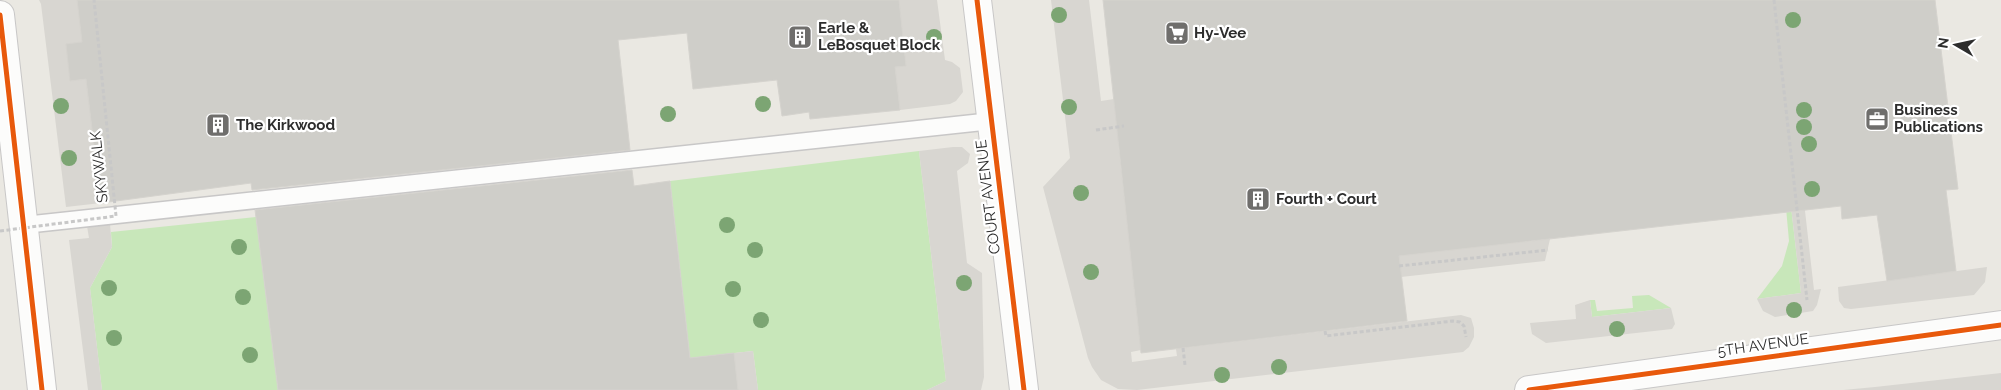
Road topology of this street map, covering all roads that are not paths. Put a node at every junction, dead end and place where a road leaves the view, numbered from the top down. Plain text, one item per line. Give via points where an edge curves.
1 (977, 0) edge
2 (0, 15) edge
3 (992, 121) junction
4 (12, 228) edge
5 (2001, 325) edge
6 (42, 390) edge
7 (1024, 390) edge
8 (1529, 390) edge

1 - 3 street, COURT AVENUE
2 - 4 street
3 - 4 lane
3 - 7 street, COURT AVENUE
4 - 6 street
5 - 8 street, 5TH AVENUE

